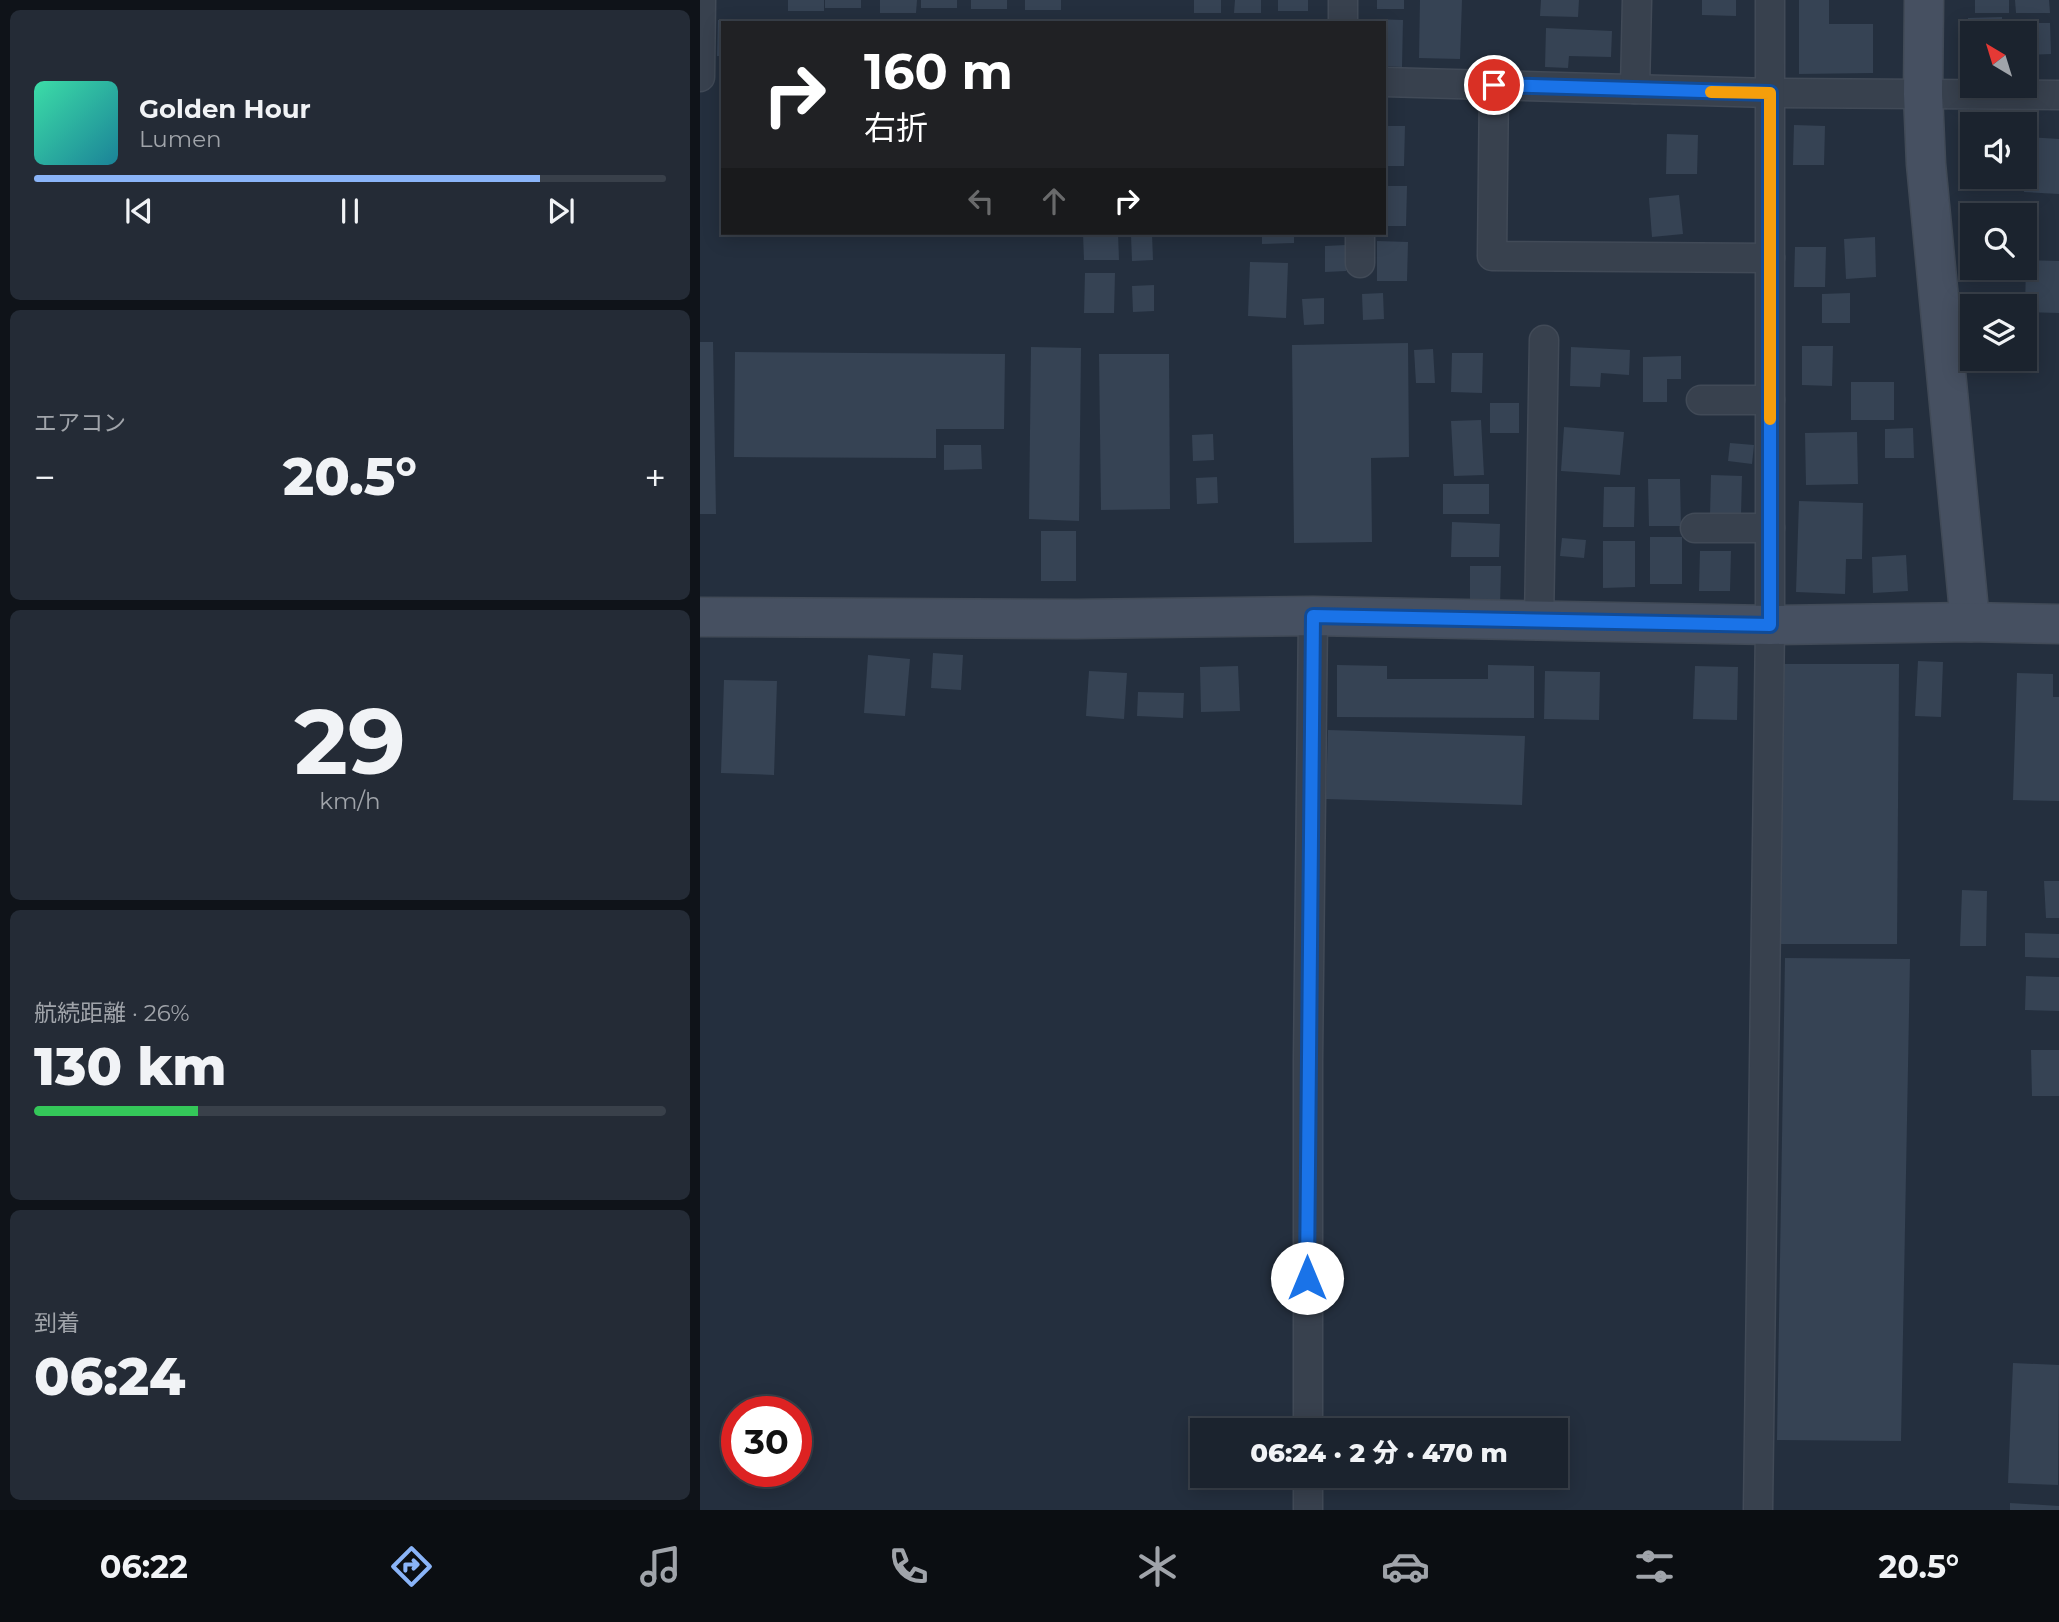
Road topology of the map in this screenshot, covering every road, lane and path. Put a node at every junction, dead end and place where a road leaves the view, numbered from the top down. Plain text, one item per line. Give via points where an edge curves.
1 (701, 0) edge
2 (1343, 0) edge
3 (1637, 0) edge
4 (1770, 0) edge
5 (1924, 0) edge
6 (1343, 21) edge
7 (700, 77) edge
8 (721, 77) edge
9 (1386, 82) edge
10 (1494, 85) junction
11 (1635, 89) junction
12 (1770, 93) junction
13 (1923, 94) junction
14 (2059, 95) edge
15 (1360, 235) edge
16 (1770, 258) junction
17 (1360, 263) dead end
18 (1544, 340) dead end
19 (1701, 400) dead end
20 (1770, 400) junction
21 (1695, 528) dead end
22 (1770, 528) junction
23 (1313, 616) junction
24 (700, 617) edge
25 (1539, 621) junction
26 (1970, 622) junction
27 (2059, 624) edge
28 (1770, 625) junction
29 (1308, 1418) edge
30 (1308, 1488) edge
31 (1308, 1510) edge
32 (1758, 1510) edge

1 - 7 street
2 - 6 street
3 - 11 street
4 - 12 street
5 - 13 street
7 - 8 street
9 - 10 street
10 - 11 street
10 - 16 street via 1492,256
11 - 12 street
12 - 13 street
12 - 16 street
13 - 14 street
13 - 26 street
15 - 17 street
16 - 20 street
18 - 25 street
19 - 20 street
20 - 22 street
21 - 22 street
22 - 28 street
23 - 24 street
23 - 25 street
23 - 29 street
25 - 28 street
26 - 27 street
26 - 28 street
28 - 32 street
30 - 31 street

